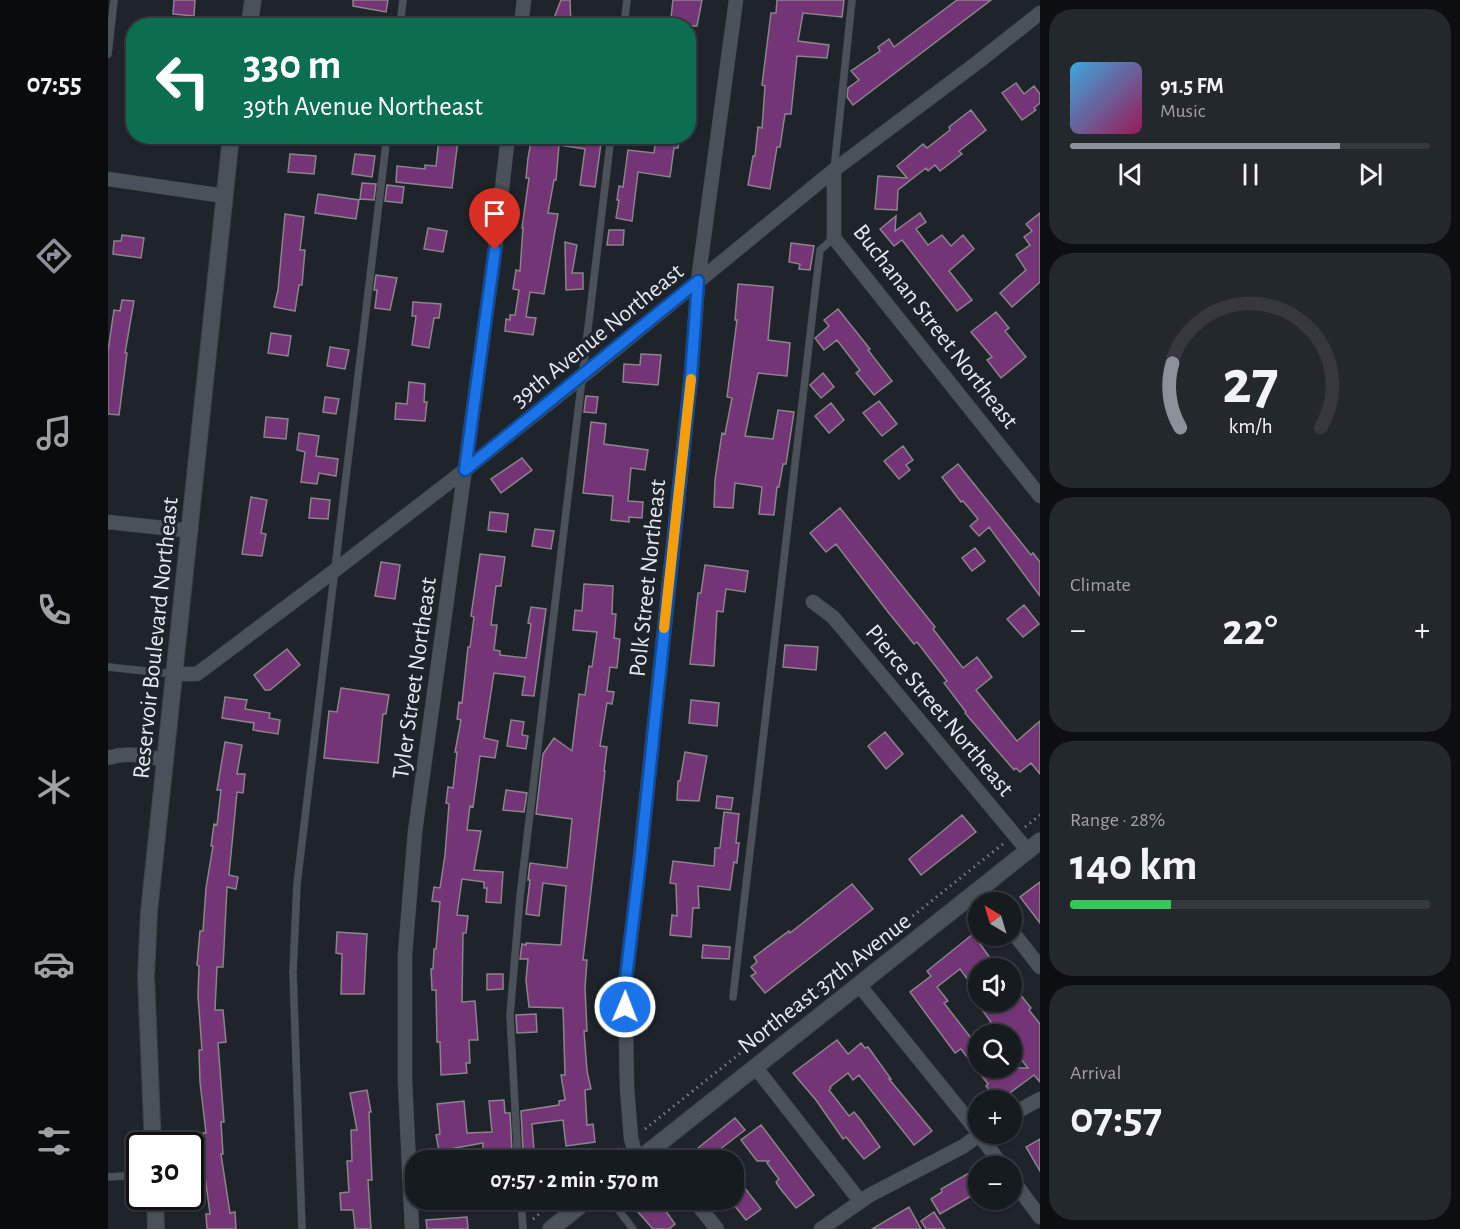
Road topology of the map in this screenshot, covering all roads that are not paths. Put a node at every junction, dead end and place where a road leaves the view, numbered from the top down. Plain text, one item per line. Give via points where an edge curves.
1 (114, 0) edge
2 (253, 0) edge
3 (403, 0) edge
4 (524, 0) edge
5 (627, 0) edge
6 (736, 0) edge
7 (852, 0) edge
8 (1040, 13) edge
9 (250, 18) edge
10 (401, 18) edge
11 (522, 18) edge
12 (625, 18) edge
13 (108, 54) edge
14 (230, 144) edge
15 (386, 144) edge
16 (507, 144) edge
17 (610, 144) edge
18 (834, 170) junction
19 (108, 179) edge
20 (224, 196) junction
21 (834, 238) junction
22 (698, 281) junction
23 (583, 376) junction
24 (465, 470) junction
25 (1040, 496) edge
26 (108, 522) edge
27 (191, 531) junction
28 (334, 572) junction
29 (813, 602) dead end
30 (108, 667) edge
31 (174, 674) junction
32 (108, 758) edge
33 (166, 760) junction
34 (1034, 846) edge
35 (980, 889) junction
36 (982, 892) edge
37 (1022, 944) edge
38 (1040, 967) edge
39 (859, 985) junction
40 (733, 997) dead end
41 (756, 1068) junction
42 (1040, 1099) edge
43 (1022, 1109) edge
44 (968, 1120) edge
45 (152, 1132) edge
46 (968, 1143) edge
47 (517, 1150) edge
48 (634, 1150) edge
49 (664, 1150) edge
50 (126, 1176) edge
51 (108, 1177) edge
52 (1022, 1193) edge
53 (860, 1202) junction
54 (155, 1210) edge
55 (522, 1210) edge
56 (575, 1210) edge
57 (619, 1210) edge
58 (702, 1210) edge
59 (1040, 1217) edge
60 (523, 1228) edge
61 (156, 1229) edge
62 (302, 1229) edge
63 (412, 1229) edge
64 (551, 1229) edge
65 (633, 1229) edge
66 (717, 1229) edge
67 (821, 1229) edge

1 - 13 lane
2 - 9 street
3 - 10 lane
4 - 11 street
5 - 12 lane
6 - 22 street, Polk Street Northeast
7 - 18 lane
8 - 18 street, 39th Avenue Northeast
14 - 20 street, Reservoir Boulevard Northeast
15 - 28 lane
16 - 24 street, Tyler Street Northeast
17 - 23 lane
18 - 21 street, Buchanan Street Northeast
18 - 22 street, 39th Avenue Northeast
19 - 20 street
20 - 27 street, Reservoir Boulevard Northeast
21 - 25 street, Buchanan Street Northeast
21 - 40 lane via 820,250
22 - 23 street, 39th Avenue Northeast
22 - 48 street, Polk Street Northeast via 625,986 627,1088
23 - 24 street, 39th Avenue Northeast
23 - 47 lane via 514,967 510,1015
24 - 28 street, 39th Avenue Northeast
24 - 63 street, Tyler Street Northeast via 416,832 405,954 405,1081
26 - 27 street
27 - 31 street, Reservoir Boulevard Northeast
28 - 31 street, 39th Avenue Northeast via 197,674
28 - 62 lane via 297,884 293,961
29 - 34 street, Pierce Street Northeast via 833,617
30 - 31 lane
31 - 33 street, Reservoir Boulevard Northeast
32 - 33 street via 131,754
33 - 45 street, Reservoir Boulevard Northeast via 146,976
34 - 35 street, Northeast 37th Avenue
35 - 36 street
35 - 39 street, Northeast 37th Avenue
37 - 38 street
39 - 41 street, Northeast 37th Avenue
39 - 44 street
41 - 49 street, Northeast 37th Avenue
41 - 53 street
42 - 43 street
46 - 53 street
50 - 51 lane
52 - 59 street
53 - 67 street
54 - 61 street
55 - 60 lane
56 - 64 street
57 - 65 lane
58 - 66 street

